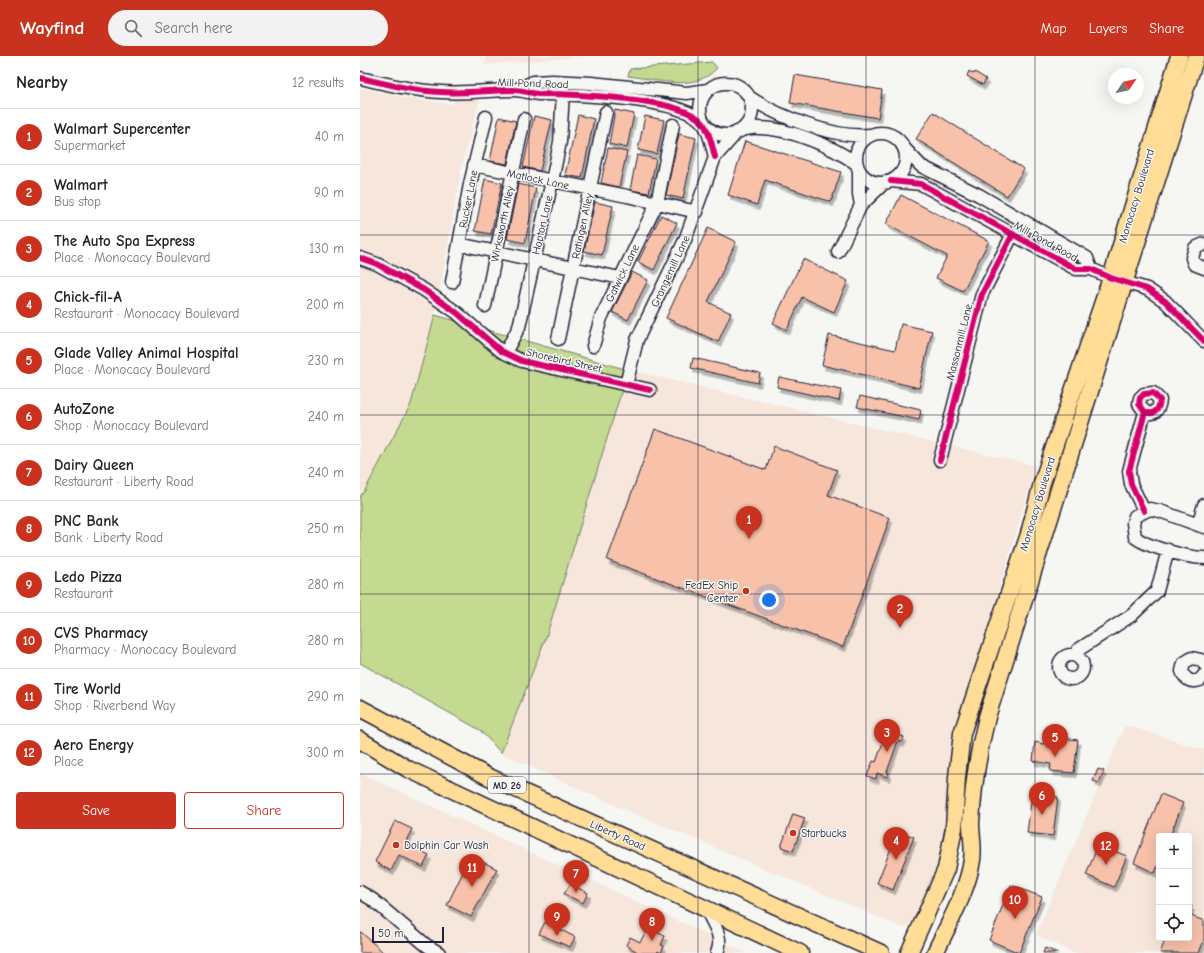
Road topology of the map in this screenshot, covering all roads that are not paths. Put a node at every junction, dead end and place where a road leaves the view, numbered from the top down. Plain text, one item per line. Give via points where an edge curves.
1 (1179, 56) edge
2 (1196, 56) edge
3 (360, 78) edge
4 (515, 90) junction
5 (708, 90) junction
6 (563, 93) junction
7 (749, 97) junction
8 (606, 112) dead end
9 (486, 117) dead end
10 (524, 119) dead end
11 (703, 122) junction
12 (673, 124) dead end
13 (739, 131) junction
14 (870, 135) junction
15 (904, 148) junction
16 (715, 157) junction
17 (474, 165) junction
18 (858, 167) junction
19 (513, 173) junction
20 (552, 181) junction
21 (888, 182) junction
22 (590, 189) junction
23 (657, 203) junction
24 (861, 205) junction
25 (697, 212) junction
26 (1013, 234) junction
27 (459, 244) junction
28 (1204, 244) edge
29 (496, 252) junction
30 (838, 252) dead end
31 (360, 258) edge
32 (534, 260) junction
33 (1204, 268) edge
34 (573, 269) junction
35 (1091, 269) junction
36 (620, 278) junction
37 (1111, 278) junction
38 (452, 282) dead end
39 (1126, 283) junction
40 (485, 306) dead end
41 (558, 340) dead end
42 (1204, 341) edge
43 (593, 346) dead end
44 (505, 353) junction
45 (626, 385) junction
46 (650, 390) dead end
47 (1145, 412) dead end
48 (940, 460) dead end
49 (1204, 505) edge
50 (1144, 511) junction
51 (1201, 526) edge
52 (1168, 550) junction
53 (1204, 558) edge
54 (1075, 655) dead end
55 (1204, 664) edge
56 (1204, 675) edge
57 (360, 708) edge
58 (360, 740) edge
59 (360, 754) edge
60 (408, 769) junction
61 (360, 892) edge
62 (706, 909) junction
63 (439, 953) edge
64 (451, 953) edge
65 (717, 953) edge
66 (800, 953) edge
67 (881, 953) edge
68 (909, 953) edge
69 (935, 953) edge

1 - 37 main road, Monocacy Boulevard
2 - 39 main road, Monocacy Boulevard
3 - 4 street, Mill Pond Road via 416,90 439,92
4 - 5 street, Mill Pond Road via 532,82 552,81 687,93
4 - 6 street, Mill Pond Road via 536,94
5 - 7 street, Mill Pond Road via 719,83 733,83 740,86
5 - 11 street via 704,93 699,110
6 - 11 street, Mill Pond Road via 667,106 686,111
6 - 20 street, Hopton Lane via 560,142
7 - 13 street via 752,104 750,119
7 - 14 street, Mill Pond Road via 774,112 826,130 856,137
8 - 22 street, Ratingen Alley
9 - 17 street, Rucker Lane
10 - 19 street, Wirksworth Alley
11 - 13 street, Mill Pond Road via 713,132 720,134 728,135
11 - 16 street
12 - 23 street, Gatwick Lane
13 - 16 street
13 - 18 street, Mill Pond Road via 760,128 781,131 825,145 841,153
14 - 15 street, Mill Pond Road via 882,132 889,134
14 - 18 street via 858,147
15 - 21 street via 905,164 897,177
15 - 35 street, Mill Pond Road via 921,166 979,195 1086,258
16 - 25 street, Grangemill Lane
17 - 19 street, Matlock Lane
17 - 27 street, Rucker Lane
18 - 21 street, Mill Pond Road via 868,179
18 - 24 street
19 - 20 street, Matlock Lane
19 - 29 street, Wirksworth Alley
20 - 22 street, Matlock Lane
20 - 32 street, Hopton Lane
21 - 24 street
21 - 26 street, Mill Pond Road via 921,184
22 - 23 street, Matlock Lane
22 - 34 street, Ratingen Alley
23 - 25 street, Matlock Lane
23 - 36 street, Gatwick Lane
24 - 30 street
25 - 45 street, Grangemill Lane via 637,340
26 - 35 street, Mill Pond Road via 1076,270
26 - 48 street, Massonmill Lane via 982,294
27 - 29 street
27 - 38 street, Rucker Lane
28 - 33 street via 1195,248 1192,258 1194,264
29 - 32 street
29 - 40 street, Wirksworth Alley
31 - 44 street, Shorebird Street via 377,264 424,290 456,312
32 - 34 street
32 - 44 street, Hopton Lane via 519,327
34 - 36 street
34 - 41 street, Ratingen Alley
35 - 37 street, Mill Pond Road
36 - 43 street, Gatwick Lane via 601,318
37 - 39 street, Mill Pond Road
37 - 68 main road, Monocacy Boulevard via 962,733 956,776 954,828 946,869
39 - 42 street, Mill Pond Road via 1147,289 1165,301
39 - 69 main road, Monocacy Boulevard via 987,717 974,792 971,825 972,859 967,880
44 - 45 street, Shorebird Street via 522,361
45 - 46 street, Shorebird Street
47 - 50 street via 1129,471 1131,484
49 - 51 street
50 - 51 street via 1160,511
50 - 52 street via 1135,516 1135,537
52 - 53 street
52 - 54 street via 1157,591 1132,615 1078,650
55 - 56 street via 1196,658 1188,660 1182,667 1187,679 1191,681 1200,680
57 - 67 main road, Liberty Road / MD 26 via 499,782
58 - 60 main road, MD 26
59 - 60 main road via 392,769
60 - 62 main road, MD 26
61 - 63 street via 374,900 426,945
62 - 65 street via 720,938
62 - 66 main road, MD 26
63 - 64 street

